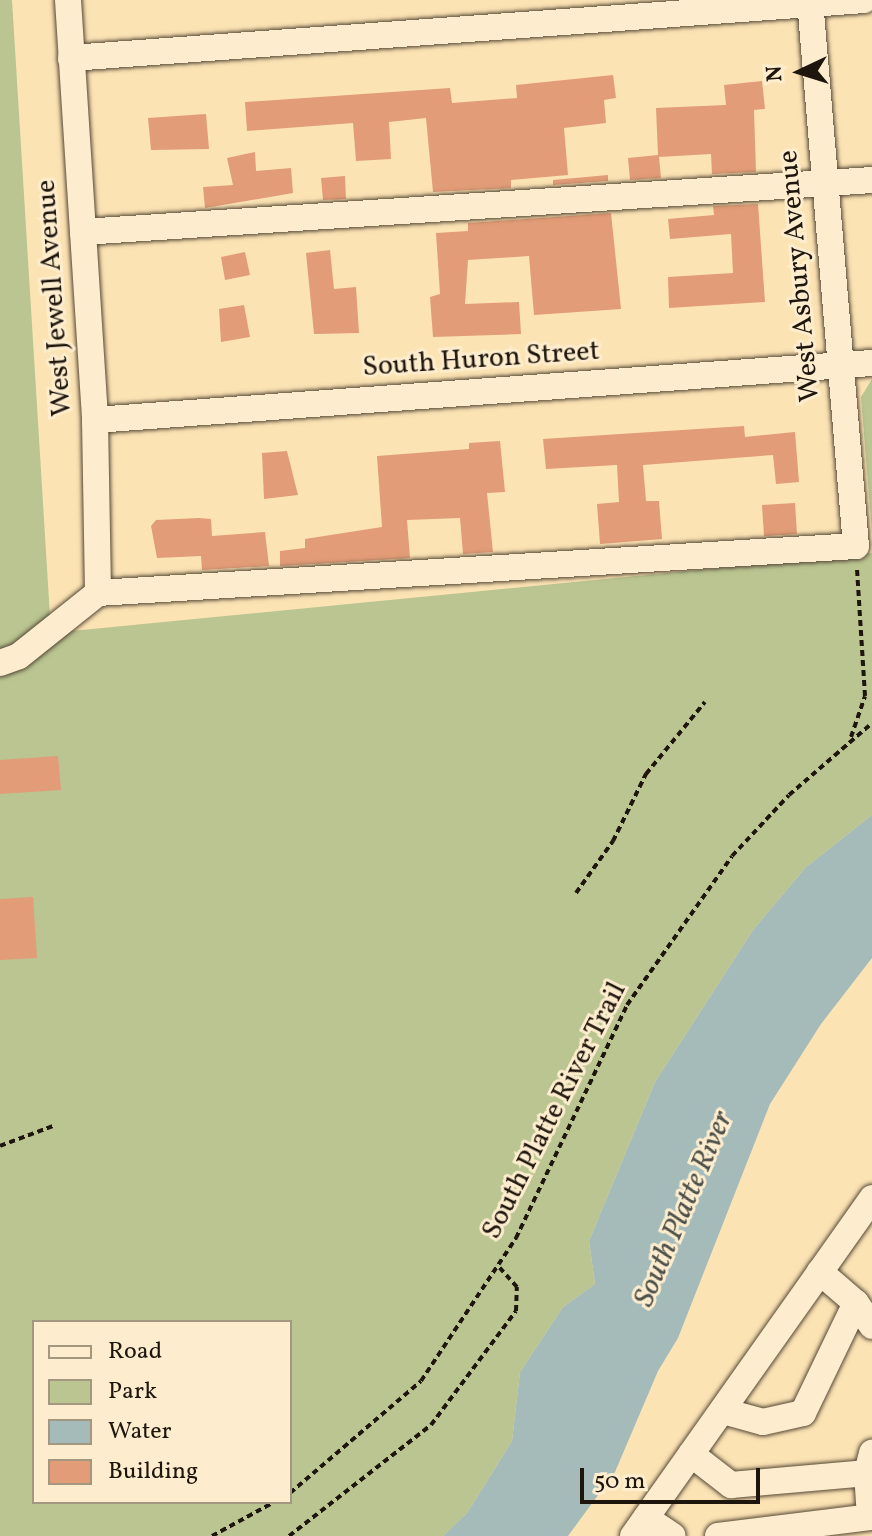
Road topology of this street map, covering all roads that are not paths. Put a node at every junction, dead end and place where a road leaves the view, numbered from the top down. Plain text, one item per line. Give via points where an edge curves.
1 (68, 0) edge
2 (864, 0) edge
3 (810, 2) edge
4 (71, 58) junction
5 (872, 180) edge
6 (824, 183) junction
7 (83, 232) junction
8 (872, 363) edge
9 (839, 366) junction
10 (95, 420) junction
11 (861, 487) edge
12 (98, 593) junction
13 (0, 663) edge
14 (872, 1198) edge
15 (820, 1272) junction
16 (856, 1303) junction
17 (872, 1326) edge
18 (723, 1411) junction
19 (691, 1454) junction
20 (869, 1463) edge
21 (640, 1527) edge
22 (673, 1536) edge
23 (718, 1536) edge

1 - 4 street, West Jewell Avenue
2 - 3 street
3 - 4 street
3 - 6 street, West Asbury Avenue
4 - 7 street, West Jewell Avenue
5 - 6 street
6 - 7 street
6 - 9 street, West Asbury Avenue
7 - 10 street, West Jewell Avenue
8 - 9 street, South Huron Street
9 - 10 street, South Huron Street
9 - 11 street, West Asbury Avenue
10 - 12 street, West Jewell Avenue
11 - 12 street, West Asbury Avenue via 856,546
12 - 13 street via 19,656
14 - 15 street
15 - 16 street
15 - 18 street
16 - 17 street
16 - 18 street via 803,1413 763,1422
18 - 19 street
19 - 20 street via 731,1485
19 - 21 street
20 - 23 street via 870,1517
21 - 22 street

